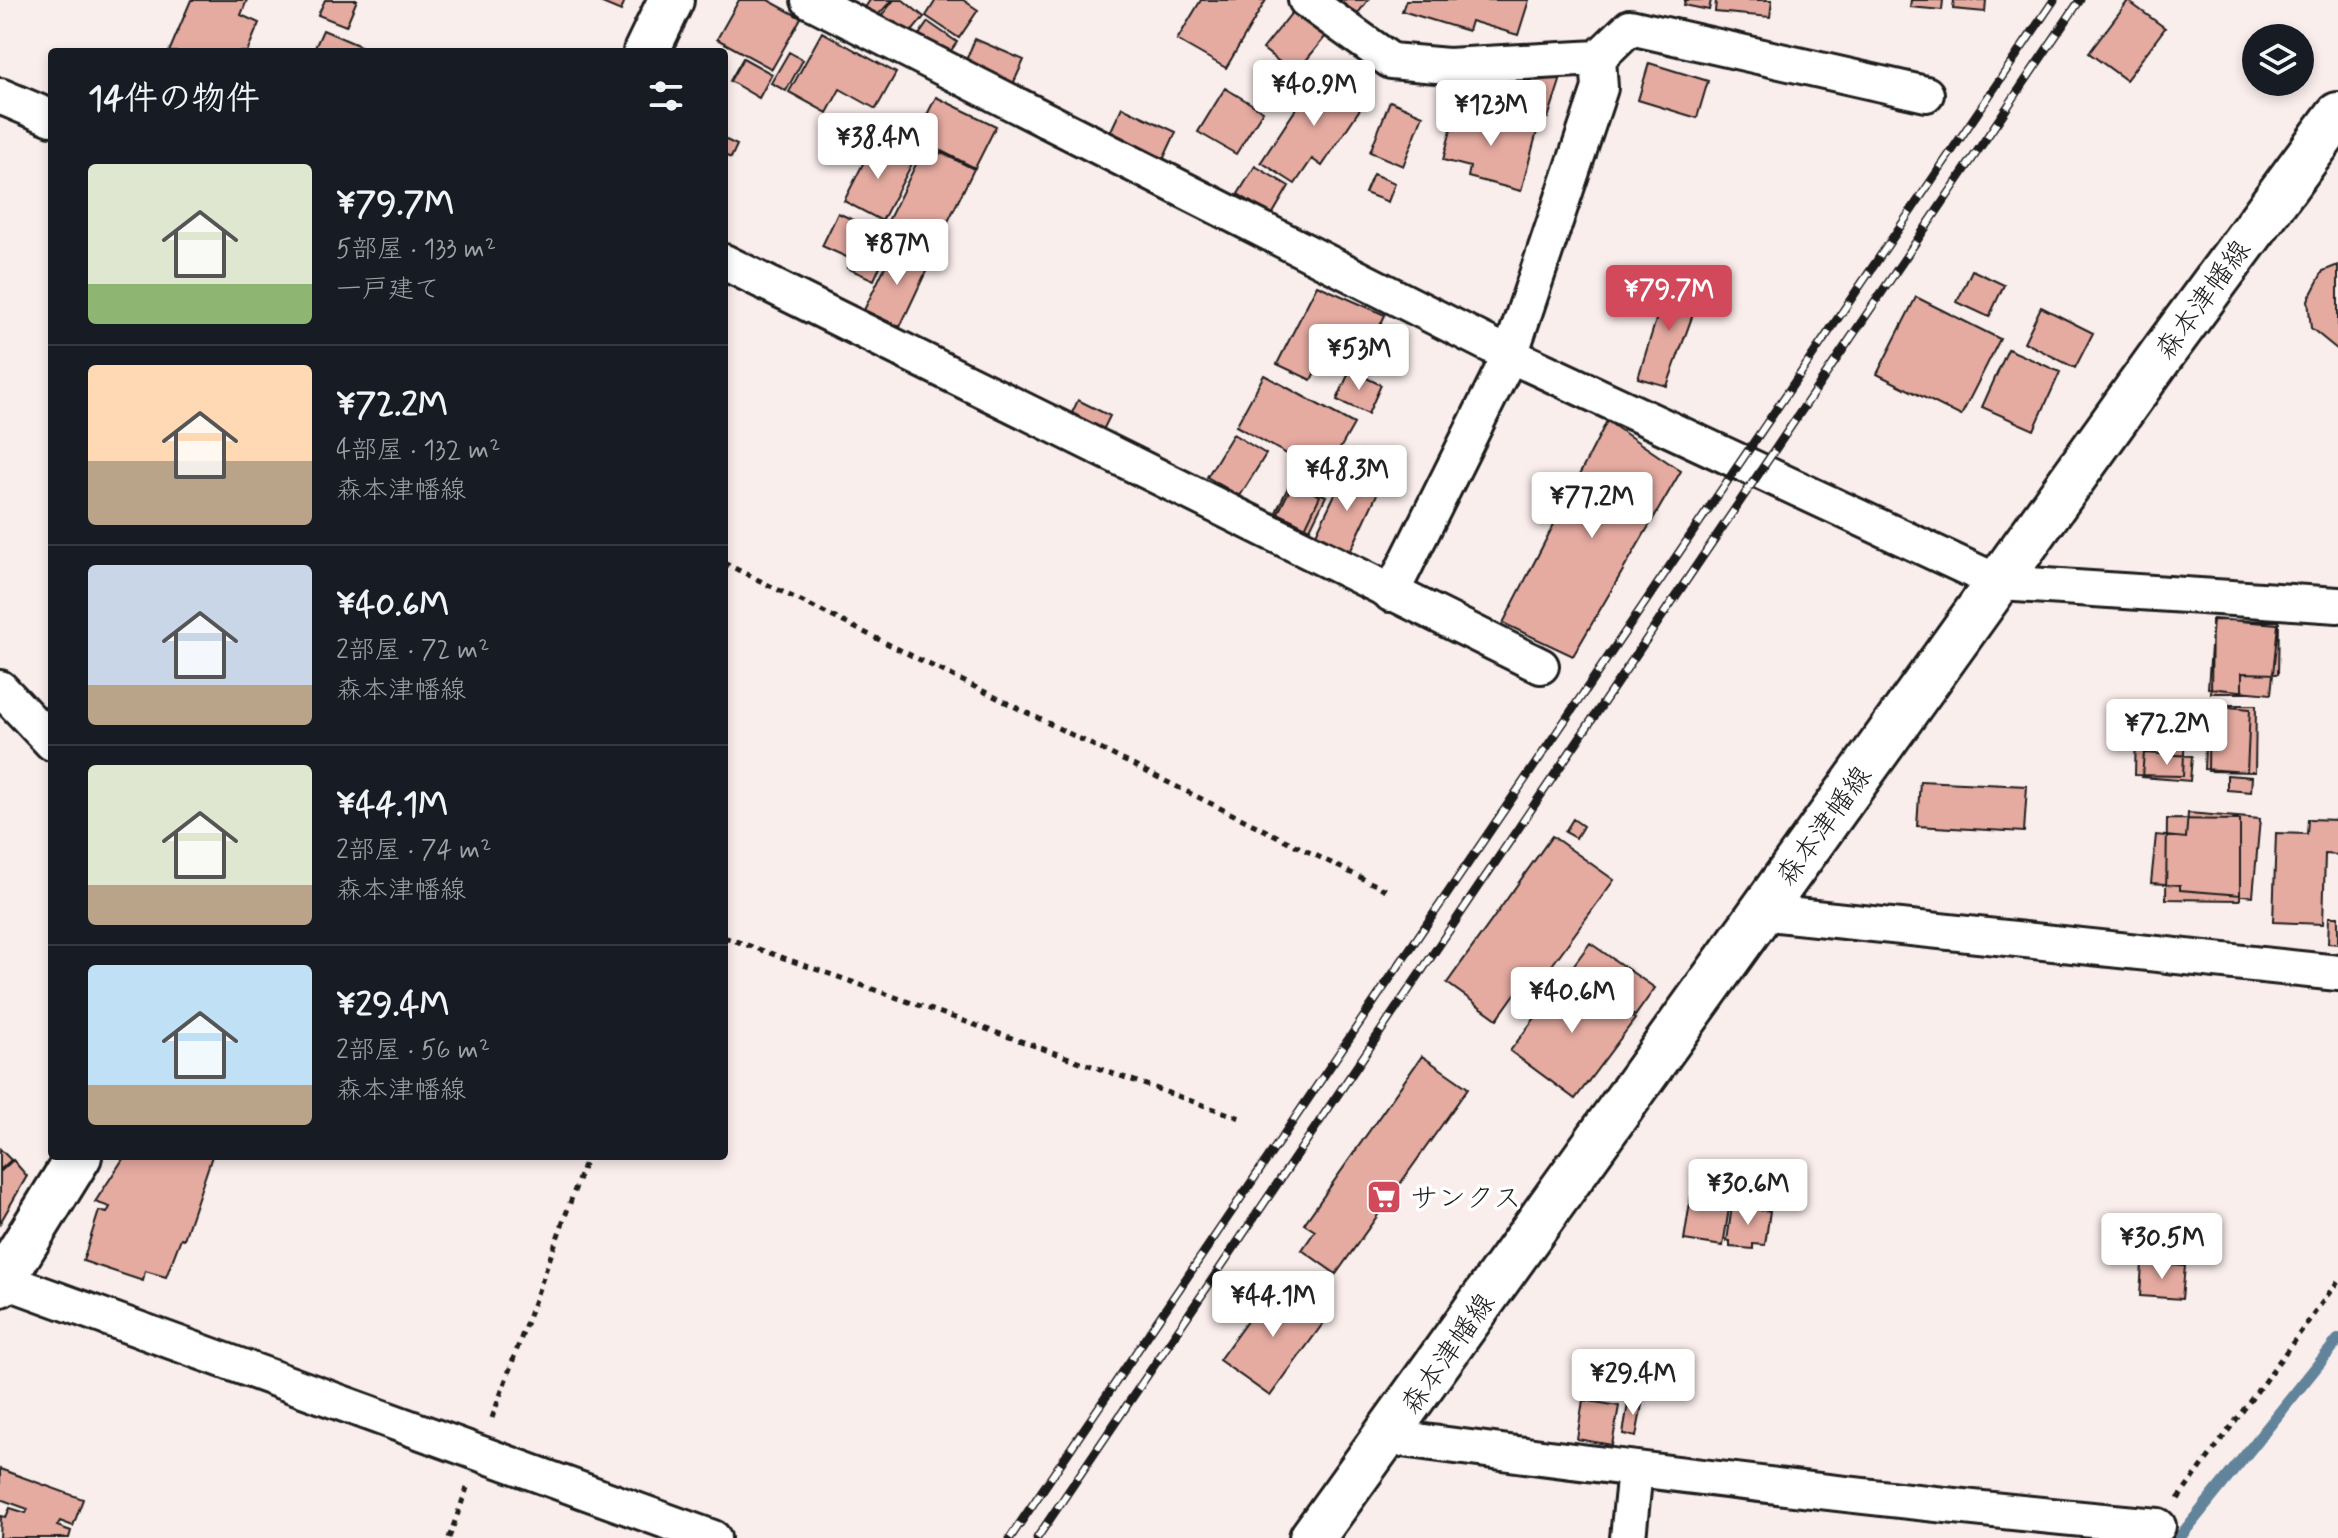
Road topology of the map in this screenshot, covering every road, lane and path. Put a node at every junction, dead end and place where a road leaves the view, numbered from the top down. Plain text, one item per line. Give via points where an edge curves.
1 (671, 0) edge
2 (1306, 0) edge
3 (817, 2) edge
4 (1632, 14) edge
5 (648, 48) edge
6 (1598, 58) junction
7 (1926, 94) dead end
8 (0, 96) edge
9 (2338, 115) edge
10 (48, 116) edge
11 (728, 264) edge
12 (1510, 355) junction
13 (728, 565) edge
14 (2000, 583) junction
15 (1391, 594) junction
16 (2338, 605) edge
17 (1541, 666) dead end
18 (0, 688) edge
19 (48, 739) edge
20 (1390, 892) dead end
21 (1759, 912) junction
22 (728, 938) edge
23 (2338, 973) edge
24 (1243, 1119) dead end
25 (77, 1160) edge
26 (586, 1160) edge
27 (2338, 1281) edge
28 (1, 1282) edge
29 (1387, 1437) junction
30 (479, 1454) junction
31 (1635, 1470) junction
32 (2158, 1526) joint
33 (449, 1538) edge
34 (713, 1538) edge
35 (1312, 1538) edge
36 (1628, 1538) edge

1 - 5 main road
2 - 6 street via 1391,61 1448,66
3 - 12 street
4 - 6 street
4 - 7 street
6 - 12 street via 1600,88
8 - 10 street
9 - 14 main road, 森本津幡線
11 - 15 street
12 - 14 street
12 - 15 street
13 - 20 path
14 - 16 street
14 - 21 main road, 森本津幡線
15 - 17 street
18 - 19 street
21 - 23 street
21 - 29 main road, 森本津幡線
22 - 24 path
25 - 28 main road
26 - 30 path
27 - 32 path
28 - 30 street
29 - 31 street
29 - 35 main road, 森本津幡線
30 - 33 path
30 - 34 street
31 - 32 street
31 - 36 street

